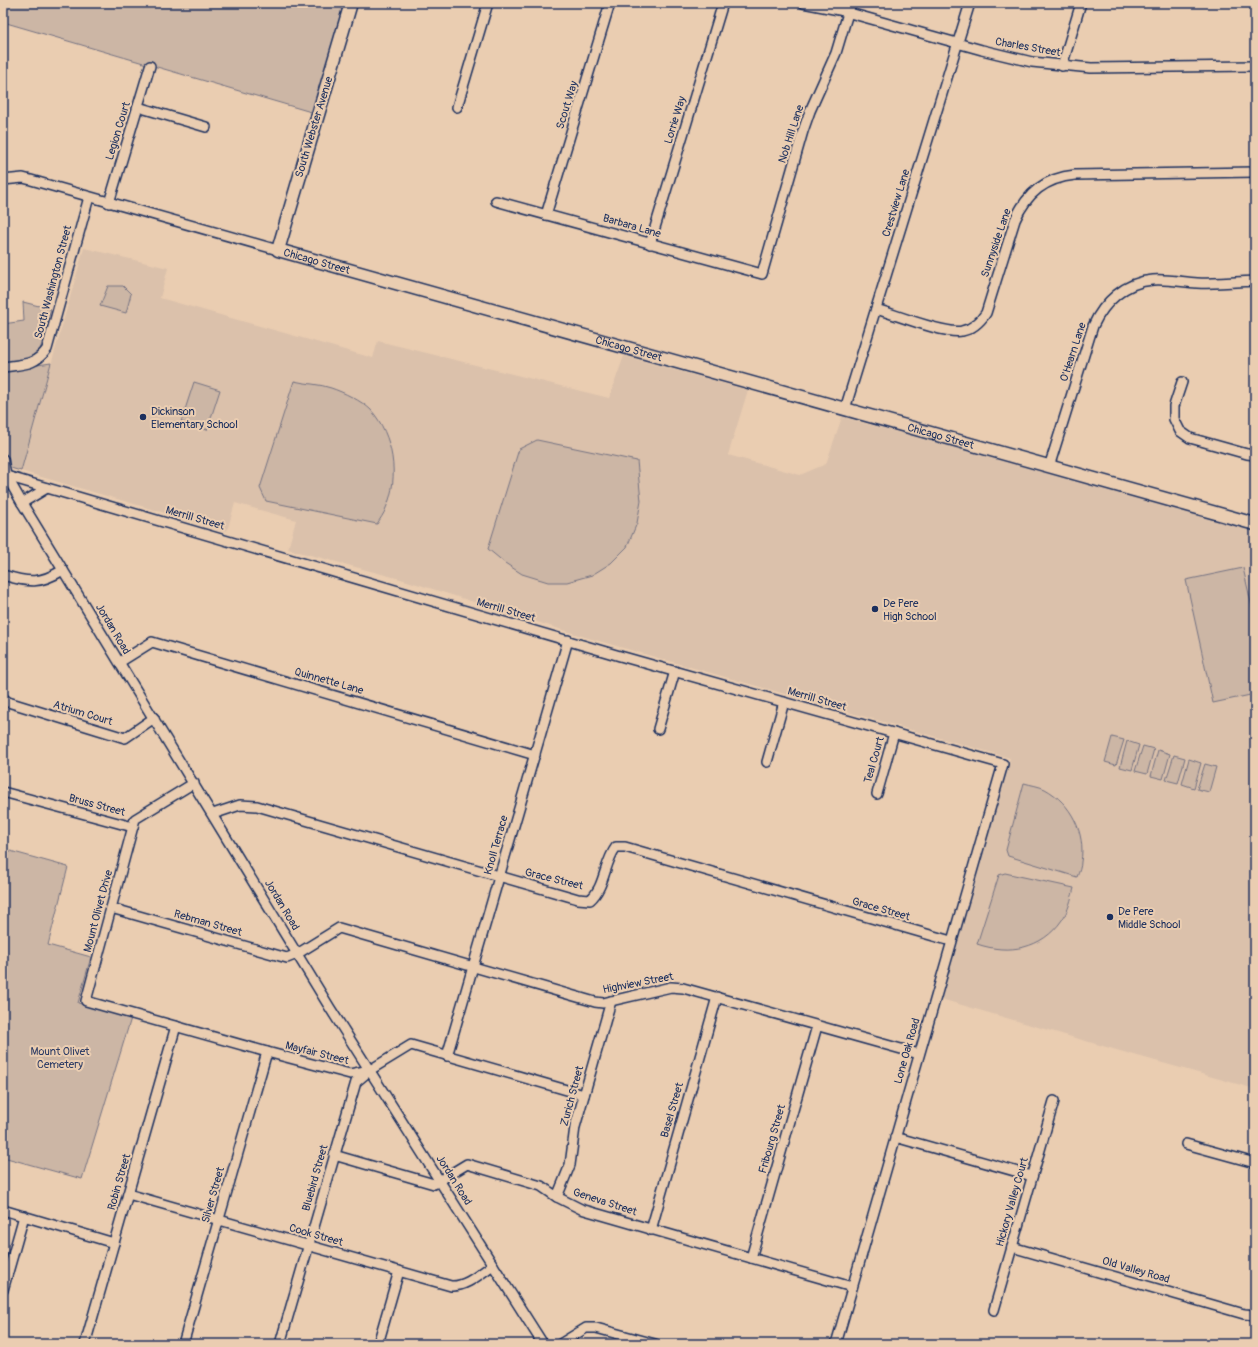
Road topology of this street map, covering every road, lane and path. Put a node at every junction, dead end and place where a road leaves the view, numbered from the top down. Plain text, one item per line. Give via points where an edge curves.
1 (351, 3) edge
2 (488, 3) edge
3 (610, 3) edge
4 (723, 3) edge
5 (803, 3) edge
6 (851, 3) edge
7 (970, 3) edge
8 (1081, 3) edge
9 (848, 12) junction
10 (958, 43) junction
11 (150, 66) dead end
12 (1062, 66) junction
13 (1255, 66) edge
14 (138, 107) junction
15 (457, 107) dead end
16 (206, 127) dead end
17 (1255, 172) edge
18 (3, 180) edge
19 (89, 197) junction
20 (496, 201) dead end
21 (109, 203) junction
22 (546, 215) junction
23 (650, 244) junction
24 (278, 250) junction
25 (762, 274) joint
26 (1255, 281) edge
27 (876, 309) junction
28 (3, 367) edge
29 (1182, 382) dead end
30 (844, 409) junction
31 (1255, 455) edge
32 (3, 459) edge
33 (1049, 467) junction
34 (4, 475) edge
35 (47, 488) junction
36 (22, 503) junction
37 (1255, 524) edge
38 (63, 570) junction
39 (3, 575) edge
40 (568, 640) junction
41 (120, 662) junction
42 (675, 671) junction
43 (3, 698) edge
44 (784, 702) junction
45 (154, 718) junction
46 (658, 729) dead end
47 (894, 733) junction
48 (535, 755) junction
49 (767, 762) dead end
50 (1003, 764) joint
51 (194, 783) junction
52 (3, 792) edge
53 (877, 794) dead end
54 (213, 814) junction
55 (133, 827) junction
56 (499, 877) junction
57 (111, 908) junction
58 (951, 941) junction
59 (298, 954) junction
60 (473, 967) junction
61 (717, 997) junction
62 (86, 1001) joint
63 (611, 1001) junction
64 (176, 1026) junction
65 (817, 1026) junction
66 (267, 1052) junction
67 (919, 1054) junction
68 (447, 1056) junction
69 (370, 1070) junction
70 (584, 1095) junction
71 (1054, 1101) dead end
72 (895, 1137) junction
73 (1186, 1144) dead end
74 (334, 1155) junction
75 (1255, 1163) edge
76 (1032, 1176) junction
77 (440, 1181) junction
78 (128, 1194) junction
79 (557, 1197) junction
80 (3, 1210) edge
81 (24, 1216) junction
82 (218, 1220) junction
83 (651, 1230) junction
84 (114, 1243) junction
85 (308, 1245) junction
86 (1012, 1247) junction
87 (751, 1258) junction
88 (493, 1265) junction
89 (398, 1271) junction
90 (852, 1287) junction
91 (3, 1290) edge
92 (994, 1310) dead end
93 (1255, 1315) edge
94 (85, 1344) edge
95 (183, 1344) edge
96 (280, 1344) edge
97 (378, 1344) edge
98 (543, 1344) edge
99 (560, 1344) edge
100 (655, 1344) edge
101 (836, 1344) edge

1 - 24 street, South Webster Avenue
2 - 15 street
3 - 22 street, Scout Way
4 - 23 street, Lorrie Way
5 - 9 street, Charles Street
6 - 9 street, Nob Hill Lane
7 - 10 street, Crestview Lane
8 - 12 street
9 - 10 street, Charles Street
9 - 25 street, Nob Hill Lane via 836,53 810,111
10 - 12 street, Charles Street via 1007,57
10 - 27 street, Crestview Lane
11 - 14 street, Legion Court
12 - 13 street, Charles Street
14 - 16 street
14 - 21 street, Legion Court
17 - 27 street, Sunnyside Lane via 1075,175 1060,178 1033,192 1020,209 986,312 977,324 962,332 948,331
18 - 19 street, Chicago Street via 23,178
19 - 21 street, Chicago Street
19 - 28 street, South Washington Street via 47,349 32,362
20 - 22 street, Barbara Lane
21 - 24 street, Chicago Street
22 - 23 street, Barbara Lane
23 - 25 street, Barbara Lane
24 - 30 street, Chicago Street
26 - 33 street, O'Hearn Lane via 1211,283 1153,280 1131,286 1112,298 1093,326
27 - 30 street, Crestview Lane
29 - 31 street via 1174,406 1174,419 1180,430 1190,438
30 - 33 street, Chicago Street
32 - 34 street
33 - 37 street, Chicago Street
34 - 35 street, Merrill Street
34 - 36 street, Jordan Road
35 - 36 street
35 - 40 street, Merrill Street
36 - 38 street, Jordan Road
38 - 39 street via 37,581
38 - 41 street, Jordan Road
40 - 42 street, Merrill Street
40 - 48 street, Knoll Terrace
41 - 45 street, Jordan Road
41 - 48 street, Quinnette Lane via 152,642
42 - 44 street, Merrill Street
42 - 46 street
43 - 45 street, Atrium Court via 8,702 125,738
44 - 47 street, Merrill Street
44 - 49 street
45 - 51 street, Jordan Road
47 - 50 street, Merrill Street
47 - 53 street, Teal Court
48 - 56 street, Knoll Terrace
50 - 58 street, Lone Oak Road
51 - 54 street, Jordan Road
51 - 55 street, Bruss Street via 136,819
52 - 55 street, Bruss Street
54 - 56 street, Grace Street via 240,805 257,806
54 - 59 street, Jordan Road
55 - 57 street, Mount Olivet Drive
56 - 58 street, Grace Street via 590,900 597,895 611,854 616,847 625,847
56 - 60 street, Knoll Terrace
57 - 59 street, Rebman Street via 287,958
57 - 62 street, Mount Olivet Drive
58 - 67 street, Lone Oak Road
59 - 60 street, Highview Street via 339,928
59 - 69 street, Jordan Road
60 - 63 street, Highview Street via 595,1002
60 - 68 street, Knoll Terrace
61 - 63 street, Highview Street via 671,987
61 - 65 street, Highview Street
61 - 83 street, Basel Street
62 - 64 street, Mayfair Street
63 - 70 street, Zurich Street
64 - 66 street, Mayfair Street
64 - 78 street, Robin Street
65 - 67 street, Highview Street
65 - 87 street, Fribourg Street
66 - 69 street, Mayfair Street via 350,1074
66 - 82 street, Silver Street
67 - 72 street, Lone Oak Road
68 - 69 street, Mayfair Street via 411,1045
68 - 70 street, Mayfair Street
69 - 74 street, Bluebird Street via 356,1082
69 - 77 street, Jordan Road
70 - 79 street, Zurich Street via 575,1127 570,1165
71 - 76 street, Hickory Valley Court
72 - 76 street
72 - 90 street, Lone Oak Road
73 - 75 street
74 - 77 street via 434,1184
74 - 85 street, Bluebird Street
76 - 86 street, Hickory Valley Court
77 - 79 street, Geneva Street via 467,1164 541,1186
77 - 88 street, Jordan Road
78 - 82 street, Cook Street
78 - 84 street, Robin Street
79 - 83 street, Geneva Street via 581,1209
80 - 81 street
81 - 84 street
81 - 91 street
82 - 85 street, Cook Street
82 - 95 street, Silver Street
83 - 87 street, Geneva Street
84 - 94 street, Robin Street
85 - 89 street, Cook Street
85 - 96 street, Bluebird Street
86 - 92 street, Hickory Valley Court
86 - 93 street, Old Valley Road via 1244,1314
87 - 90 street, Geneva Street
88 - 89 street, Cook Street via 468,1282 457,1286
88 - 98 street, Jordan Road
89 - 97 street
90 - 101 street, Lone Oak Road
99 - 100 street via 586,1328 596,1328

